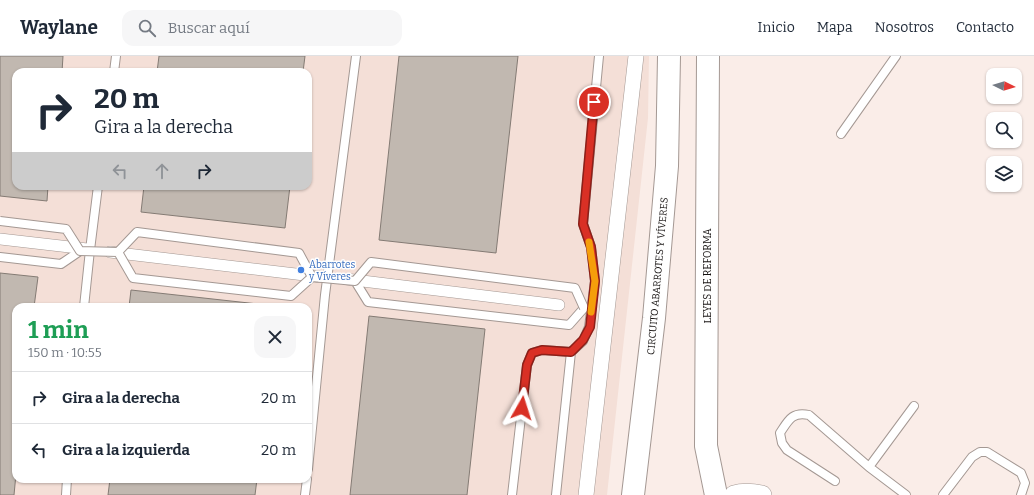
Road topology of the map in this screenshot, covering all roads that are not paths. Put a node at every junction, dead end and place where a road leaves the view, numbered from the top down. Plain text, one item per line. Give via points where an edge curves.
1 (116, 56) edge
2 (356, 56) edge
3 (599, 56) edge
4 (636, 56) edge
5 (669, 56) edge
6 (708, 56) edge
7 (896, 56) edge
8 (114, 68) edge
9 (841, 134) dead end
10 (97, 190) edge
11 (0, 222) edge
12 (0, 239) edge
13 (85, 250) junction
14 (118, 252) junction
15 (0, 257) edge
16 (312, 277) junction
17 (327, 277) junction
18 (355, 281) junction
19 (84, 303) edge
20 (559, 305) dead end
21 (571, 352) junction
22 (914, 406) dead end
23 (312, 429) edge
24 (869, 467) junction
25 (835, 481) dead end
26 (68, 483) edge
27 (306, 483) edge
28 (66, 495) edge
29 (305, 495) edge
30 (512, 495) edge
31 (556, 495) edge
32 (586, 495) edge
33 (633, 495) edge
34 (716, 495) edge
35 (734, 495) edge
36 (762, 495) edge
37 (906, 495) edge
38 (943, 495) edge
39 (1022, 495) edge

1 - 8 lane
2 - 17 lane
3 - 21 lane via 583,224 591,247 595,281 590,327 583,340
4 - 32 street
5 - 33 main road, CIRCUITO ABARROTES Y VÍVERES via 666,173 654,318
6 - 34 main road, LEYES DE REFORMA via 706,446
7 - 9 lane
10 - 13 lane
11 - 13 lane, bridge via 66,229
12 - 13 street
13 - 14 lane, bridge
13 - 15 lane via 61,264
13 - 17 street
13 - 19 lane
14 - 16 lane, bridge via 133,278 291,296
14 - 16 lane, bridge via 137,232 299,253
16 - 18 lane, bridge
17 - 20 street
17 - 23 lane
18 - 18 lane, bridge via 368,302 569,325 584,308 575,288 371,262
21 - 30 lane via 542,350 532,353 527,365
21 - 31 lane
22 - 24 lane
24 - 25 lane via 808,415 801,413 790,418 780,433 787,450
24 - 37 lane
26 - 28 lane
27 - 29 lane
35 - 36 street
38 - 39 lane via 972,458 980,452 987,452 1021,473 1025,483

